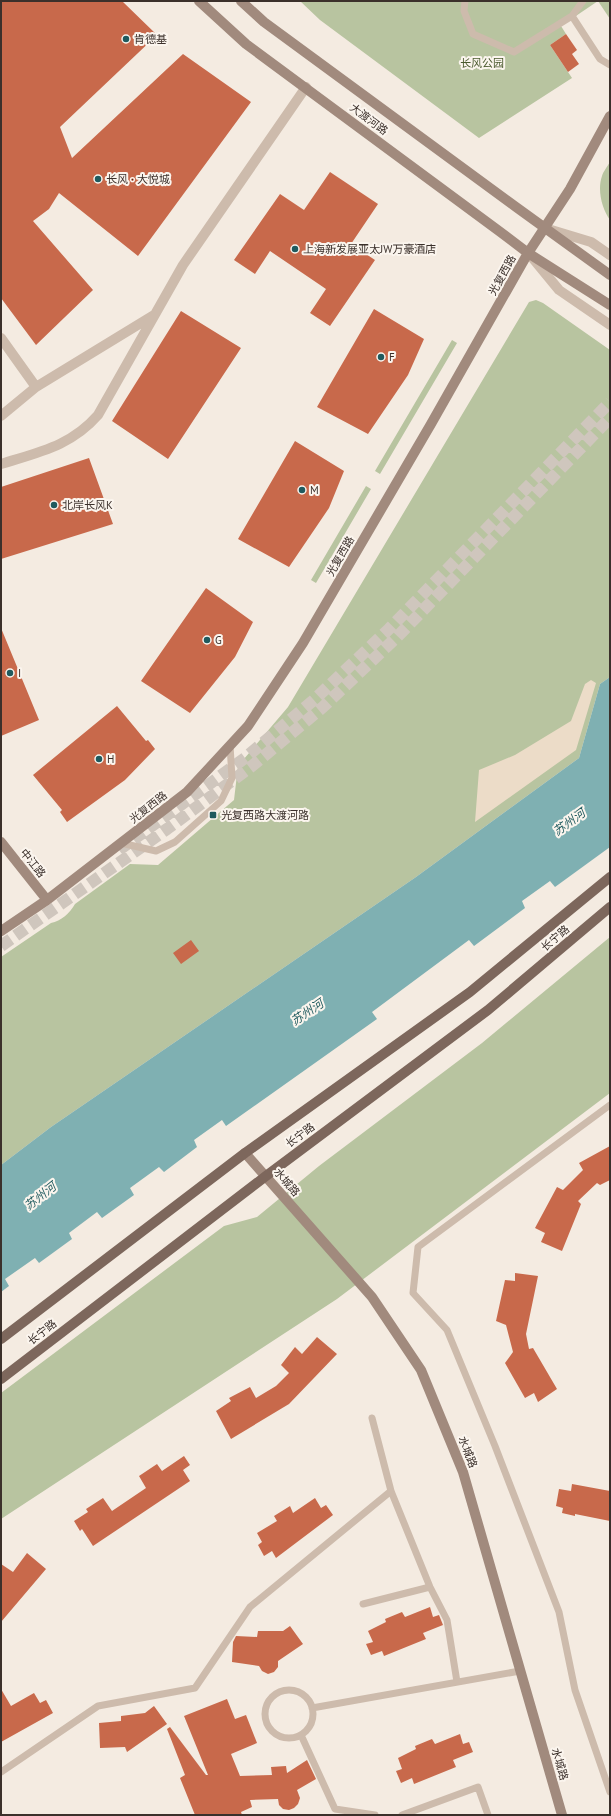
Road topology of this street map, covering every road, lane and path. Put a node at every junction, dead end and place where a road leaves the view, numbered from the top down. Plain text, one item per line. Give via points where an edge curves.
1 (199, 1) edge
2 (241, 1) edge
3 (465, 1) edge
4 (583, 1) edge
5 (572, 16) junction
6 (610, 65) edge
7 (306, 87) junction
8 (610, 116) edge
9 (545, 228) junction
10 (528, 252) junction
11 (610, 255) edge
12 (610, 275) edge
13 (610, 305) edge
14 (155, 314) junction
15 (610, 325) edge
16 (1, 338) edge
17 (36, 387) junction
18 (1, 416) edge
19 (1, 464) edge
20 (230, 745) junction
21 (1, 842) edge
22 (121, 843) junction
23 (610, 877) edge
24 (47, 900) junction
25 (610, 908) edge
26 (1, 931) edge
27 (610, 1105) edge
28 (245, 1153) junction
29 (266, 1176) junction
30 (1, 1339) edge
31 (1, 1379) edge
32 (372, 1418) dead end
33 (391, 1491) junction
34 (430, 1587) junction
35 (363, 1604) dead end
36 (520, 1671) junction
37 (457, 1682) junction
38 (312, 1708) junction
39 (301, 1735) junction
40 (1, 1772) edge
41 (610, 1792) edge
42 (375, 1815) edge
43 (402, 1815) edge
44 (488, 1815) edge
45 (562, 1815) edge

1 - 7 street, 大渡河路 via 246,44
2 - 9 street, 大渡河路 via 270,27
3 - 5 lane via 464,11 473,34 514,52
4 - 5 lane
5 - 6 lane via 600,59
7 - 10 street, 大渡河路
7 - 14 street via 184,265
8 - 9 street, 光复西路 via 570,189
9 - 10 street, 光复西路
9 - 11 street, 大渡河路 via 591,242
9 - 12 street, 大渡河路
10 - 13 street, 大渡河路
10 - 15 street, 大渡河路 via 559,290
10 - 20 street, 光复西路 via 303,643 248,726
14 - 17 street
14 - 19 street via 98,415 86,428 54,446
16 - 17 street
17 - 18 street
20 - 22 street, 光复西路 via 187,792
20 - 22 lane via 232,778 221,801 175,842 156,851
21 - 24 street, 中江路
22 - 24 street, 光复西路
23 - 28 main road, 长宁路 via 470,992
24 - 26 street, 光复西路
25 - 29 main road, 长宁路 via 488,1010
27 - 41 lane via 418,1247 413,1293 448,1330 495,1446 559,1612 575,1690
28 - 29 street, 水城路
28 - 30 main road, 长宁路
29 - 31 main road, 长宁路
29 - 36 street, 水城路 via 372,1297 421,1370 463,1472
32 - 33 lane
33 - 34 lane
33 - 40 lane via 250,1607 195,1688 98,1706
34 - 35 lane
34 - 37 lane via 447,1620
36 - 37 lane
36 - 45 street, 水城路
37 - 38 lane
38 - 39 lane via 311,1723
38 - 39 lane via 309,1700 303,1695 288,1690 273,1695 265,1709 264,1717 267,1724 278,1736 285,1738
39 - 42 lane via 335,1809
43 - 44 lane via 478,1787

